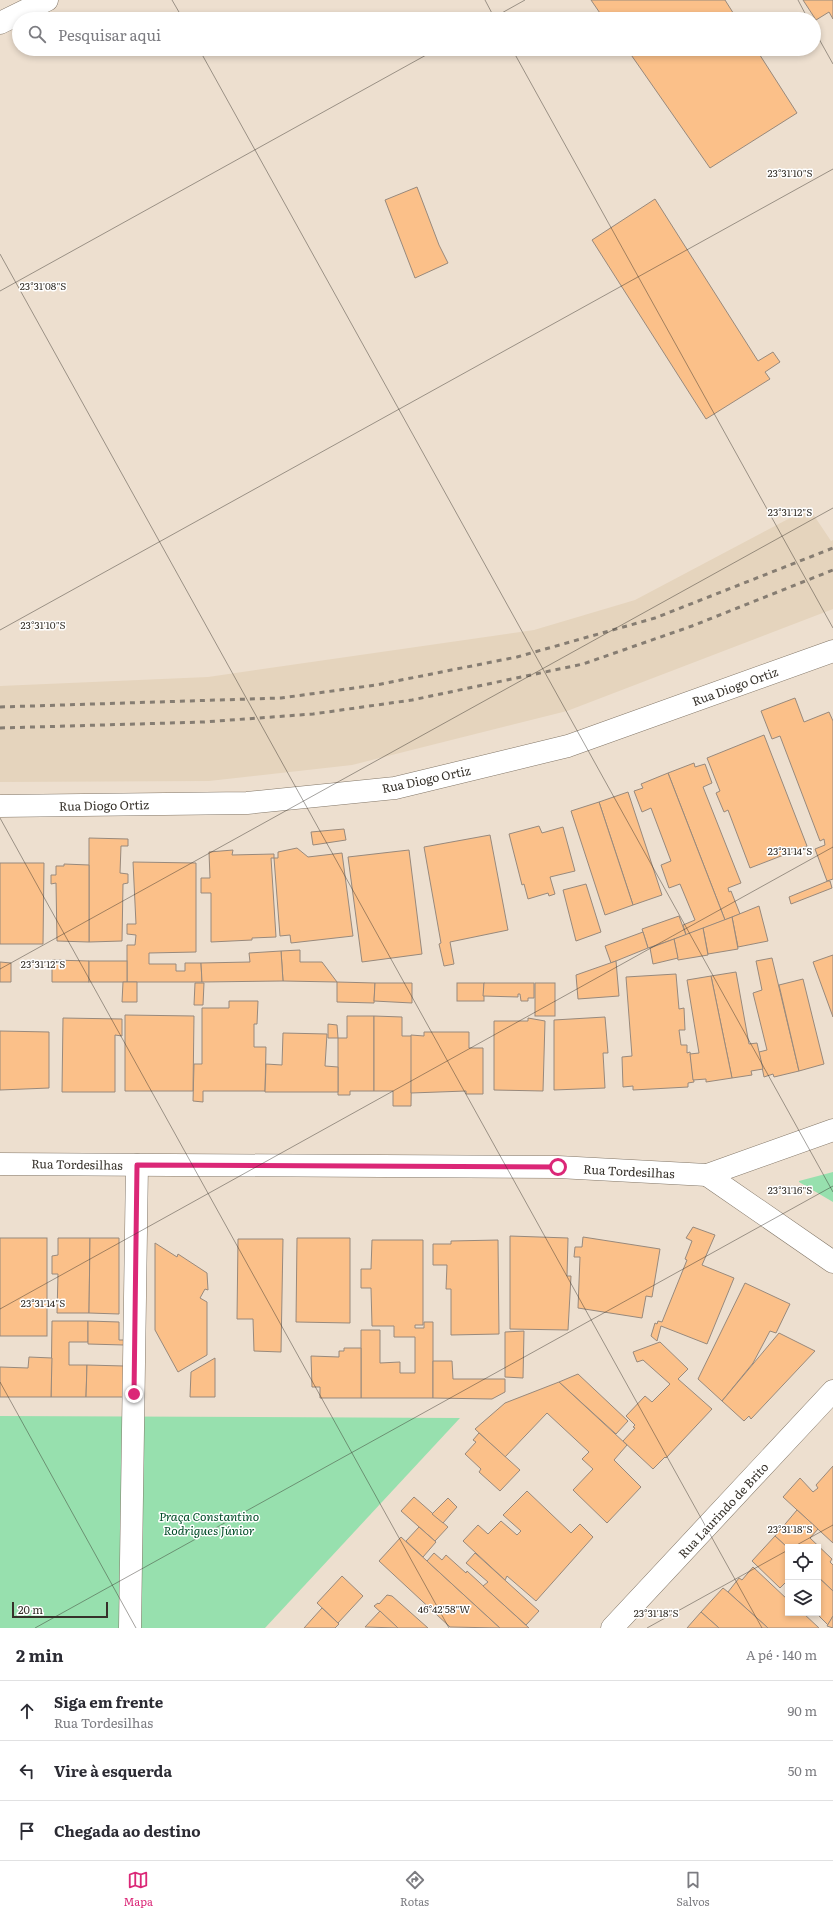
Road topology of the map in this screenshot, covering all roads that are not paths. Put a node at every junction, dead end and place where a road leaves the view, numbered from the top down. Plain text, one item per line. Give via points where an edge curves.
1 (47, 0) edge
2 (22, 12) edge
3 (12, 17) edge
4 (0, 23) edge
5 (833, 651) edge
6 (0, 806) edge
7 (833, 1130) edge
8 (0, 1164) edge
9 (137, 1165) junction
10 (707, 1175) junction
11 (833, 1262) edge
12 (833, 1391) edge
13 (130, 1628) edge
14 (612, 1628) edge

1 - 2 street
3 - 4 street
5 - 6 street, Rua Diogo Ortiz via 568,746 395,788 247,803
7 - 10 street, Rua Tordesilhas
8 - 9 street, Rua Tordesilhas
9 - 10 street, Rua Tordesilhas via 558,1167
9 - 13 street
10 - 11 street
12 - 14 street, Rua Laurindo de Brito

